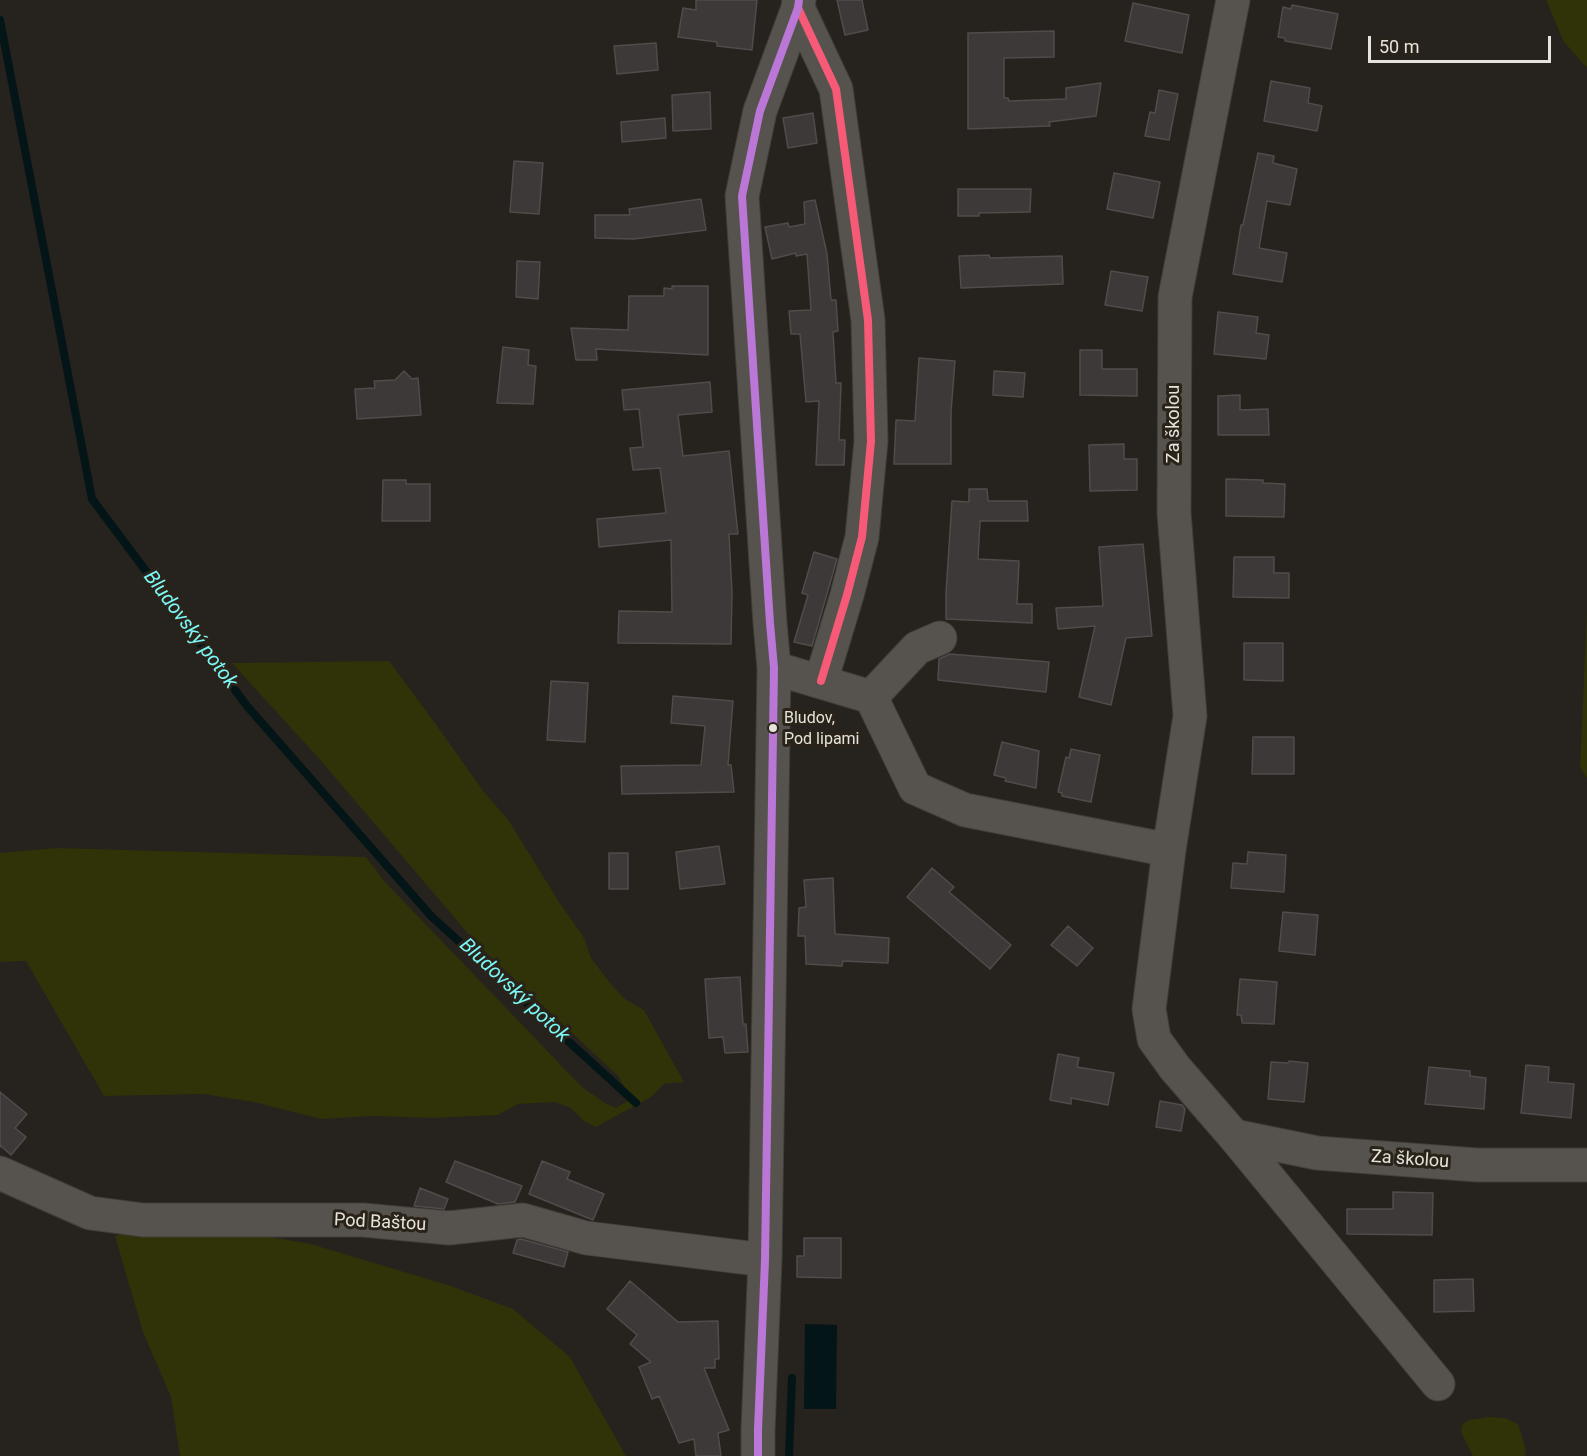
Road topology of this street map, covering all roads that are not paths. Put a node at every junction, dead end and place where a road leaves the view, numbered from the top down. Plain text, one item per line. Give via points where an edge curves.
1 (1233, 0) edge
2 (799, 4) edge
3 (940, 638) dead end
4 (774, 668) junction
5 (821, 681) junction
6 (871, 697) junction
7 (1169, 850) junction
8 (1234, 1136) junction
9 (1587, 1165) edge
10 (0, 1173) edge
11 (765, 1260) junction
12 (1438, 1384) dead end
13 (758, 1456) edge

1 - 7 street, Za školou via 1175,297 1174,513 1190,716
2 - 4 street via 760,111 742,196
2 - 5 street via 836,89 868,320 871,441 862,537
3 - 6 street via 916,648
4 - 5 street
4 - 11 street
5 - 6 street
6 - 7 street via 915,788 965,810
7 - 8 street, Za školou via 1149,1010 1154,1039
8 - 9 street, Za školou via 1317,1153 1477,1165
8 - 12 street, Za školou
10 - 11 street, Pod Baštou via 90,1213 143,1220 363,1220 449,1228 523,1220 586,1238
11 - 13 street

